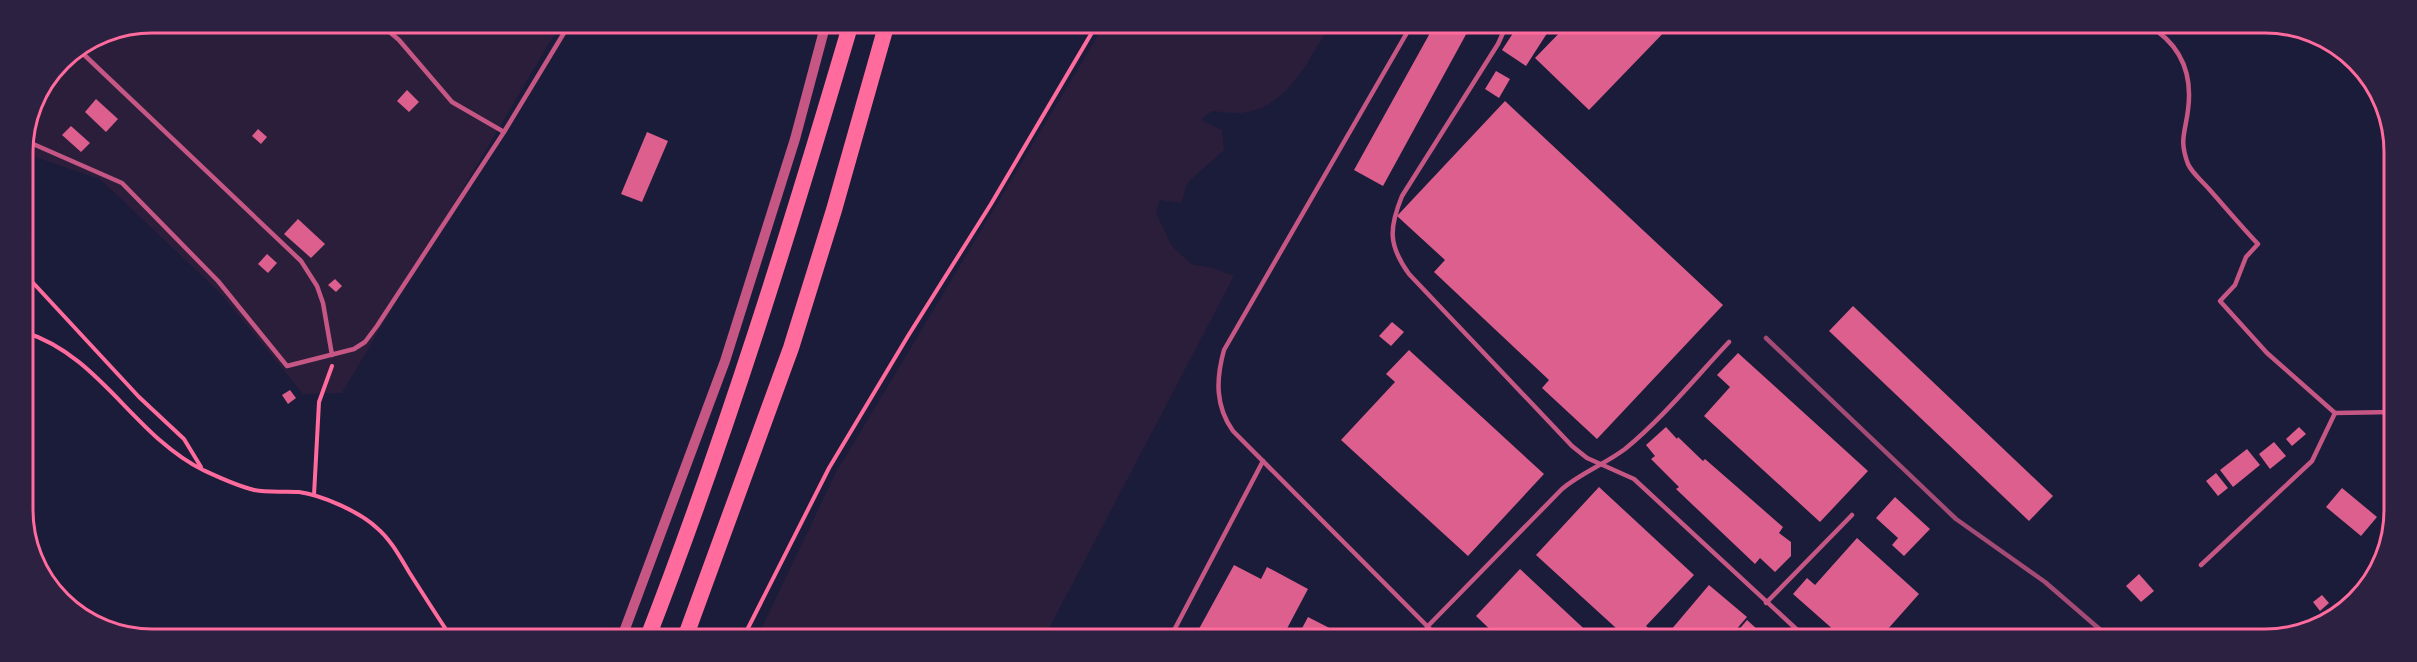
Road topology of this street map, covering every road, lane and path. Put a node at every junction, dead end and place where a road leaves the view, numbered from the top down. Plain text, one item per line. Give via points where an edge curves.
1 (391, 33) edge
2 (564, 33) edge
3 (823, 33) edge
4 (847, 33) edge
5 (884, 33) edge
6 (1092, 33) edge
7 (1407, 33) edge
8 (1502, 33) edge
9 (2162, 33) edge
10 (84, 55) edge
11 (504, 132) junction
12 (33, 144) edge
13 (33, 283) edge
14 (33, 336) edge
15 (1729, 342) dead end
16 (332, 356) junction
17 (2335, 413) junction
18 (2384, 413) edge
19 (1263, 461) junction
20 (1602, 463) junction
21 (202, 470) junction
22 (314, 495) junction
23 (1852, 515) dead end
24 (2201, 565) dead end
25 (1766, 603) junction
26 (1427, 627) joint
27 (446, 629) edge
28 (625, 629) edge
29 (651, 629) edge
30 (688, 629) edge
31 (748, 629) edge
32 (1175, 629) edge
33 (1796, 629) edge

1 - 11 lane via 452,102
2 - 11 lane
3 - 28 street via 795,139 725,361
4 - 29 highway via 748,359
5 - 30 highway via 791,348
6 - 31 path via 992,204 829,468
7 - 19 lane via 1224,350 1218,397 1224,418
8 - 20 lane via 1402,196 1392,220 1393,242 1398,260 1409,274 1506,377 1572,446 1587,458
9 - 17 lane via 2181,57 2190,88 2183,128 2183,148 2190,168 2258,244 2246,257 2235,285 2220,301 2267,353
10 - 16 lane via 301,261 320,295
11 - 16 lane via 365,342
12 - 16 lane via 122,183 218,281 287,366
13 - 21 path via 139,397 184,439
14 - 21 path via 82,364 154,435
15 - 20 lane via 1643,433
16 - 22 path via 319,402
17 - 18 lane
17 - 24 lane via 2312,461
19 - 26 lane
19 - 32 lane
20 - 25 lane via 1634,478
20 - 26 lane via 1562,489
21 - 22 path via 254,490
22 - 27 path via 378,529
23 - 25 lane
25 - 33 lane

